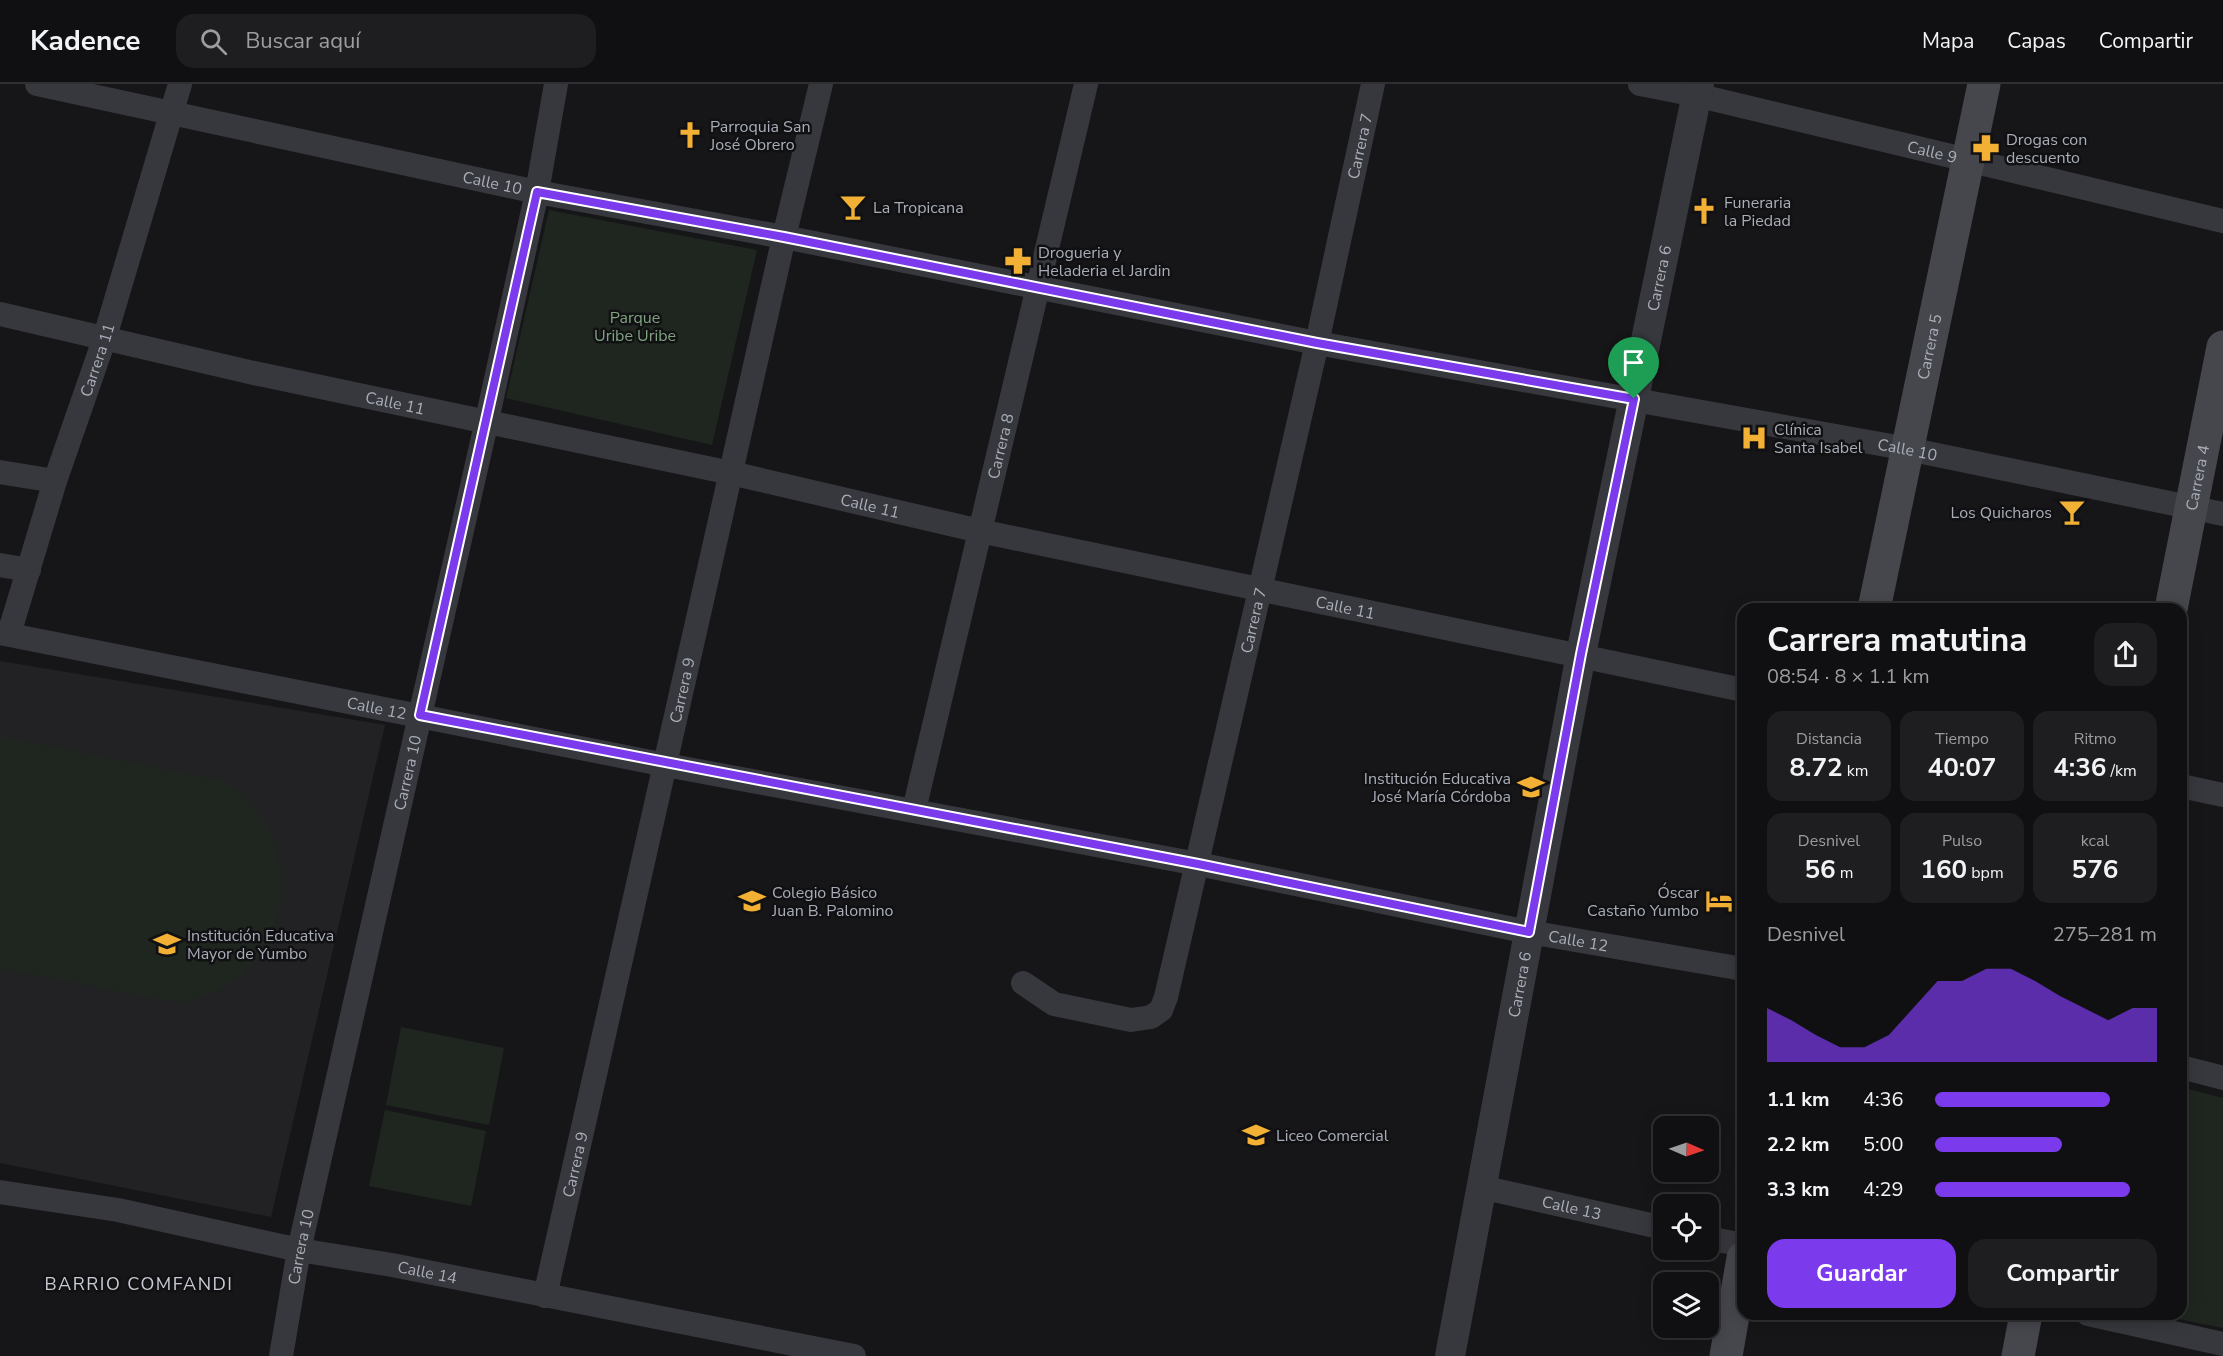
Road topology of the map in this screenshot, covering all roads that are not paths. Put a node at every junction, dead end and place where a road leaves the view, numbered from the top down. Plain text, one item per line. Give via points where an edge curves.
1 (37, 84) edge
2 (180, 84) edge
3 (556, 84) edge
4 (821, 84) edge
5 (1086, 84) edge
6 (1373, 84) edge
7 (1640, 84) edge
8 (1984, 84) edge
9 (1698, 90) edge
10 (170, 113) junction
11 (1970, 160) junction
12 (537, 192) junction
13 (2223, 221) edge
14 (784, 237) junction
15 (1039, 287) junction
16 (0, 314) edge
17 (104, 340) junction
18 (1317, 343) junction
19 (2223, 347) edge
20 (1634, 399) junction
21 (488, 420) junction
22 (1908, 449) junction
23 (0, 472) edge
24 (731, 472) junction
25 (55, 481) junction
26 (2208, 510) edge
27 (980, 531) junction
28 (0, 565) edge
29 (29, 570) junction
30 (1260, 588) junction
31 (1875, 603) edge
32 (2173, 603) edge
33 (5, 634) edge
34 (1581, 654) junction
35 (1737, 689) edge
36 (420, 715) junction
37 (666, 765) junction
38 (2187, 787) edge
39 (2223, 795) edge
40 (914, 810) junction
41 (1198, 864) junction
42 (1529, 932) junction
43 (1737, 968) edge
44 (1023, 983) dead end
45 (2187, 1069) edge
46 (2223, 1078) edge
47 (1481, 1187) junction
48 (0, 1192) edge
49 (1653, 1226) edge
50 (1719, 1240) edge
51 (1737, 1244) edge
52 (299, 1250) junction
53 (1737, 1293) edge
54 (545, 1296) junction
55 (2025, 1320) edge
56 (2115, 1320) edge
57 (2223, 1344) edge
58 (281, 1356) edge
59 (855, 1356) edge
60 (1450, 1356) edge
61 (1726, 1356) edge
62 (2018, 1356) edge

1 - 10 street, Calle 10
2 - 10 street, Carrera 11
3 - 12 street, Carrera 10
4 - 14 street, Carrera 9
5 - 15 street, Carrera 8
6 - 18 street, Carrera 7
7 - 9 street, Calle 9
8 - 11 main road, Carrera 5
9 - 11 street, Calle 9
9 - 20 street, Carrera 6
10 - 12 street, Calle 10
10 - 17 street, Carrera 11
11 - 13 street, Calle 9
11 - 22 main road, Carrera 5
12 - 14 street, Calle 10
12 - 21 street, Carrera 10
14 - 15 street, Calle 10
14 - 24 street, Carrera 9
15 - 18 street, Calle 10
15 - 27 street, Carrera 8
16 - 17 street, Calle 11
17 - 21 street, Calle 11
17 - 25 street, Carrera 11
18 - 20 street, Calle 10
18 - 30 street, Carrera 7
19 - 26 main road, Carrera 4
20 - 22 street, Calle 10
20 - 34 street, Carrera 6
21 - 24 street, Calle 11
21 - 36 street, Carrera 10
22 - 26 street, Calle 10
22 - 31 main road, Carrera 5
23 - 25 street
24 - 27 street, Calle 11
24 - 37 street, Carrera 9
25 - 29 street, Carrera 11
26 - 32 main road, Carrera 4
27 - 30 street, Calle 11
27 - 40 street, Carrera 8
28 - 29 street
29 - 33 street, Carrera 11
30 - 34 street, Calle 11
30 - 41 street, Carrera 7
33 - 36 street, Calle 12
34 - 35 street, Calle 11
34 - 42 street, Carrera 6
36 - 37 street, Calle 12
36 - 52 street, Carrera 10
37 - 40 street, Calle 12
37 - 54 street, Carrera 9
38 - 39 street
40 - 41 street, Calle 12
41 - 42 street, Calle 12
41 - 44 street, Carrera 7 via 1166,997 1161,1010 1151,1017 1131,1020 1062,1007
42 - 43 street, Calle 12
42 - 47 street, Carrera 6
45 - 46 street
47 - 49 street, Calle 13
47 - 60 street, Carrera 6
48 - 52 street, Calle 14 via 118,1210
50 - 51 street
52 - 54 street, Calle 14
52 - 58 street, Carrera 10
53 - 61 main road
54 - 59 street, Calle 14
55 - 62 main road
56 - 57 street

